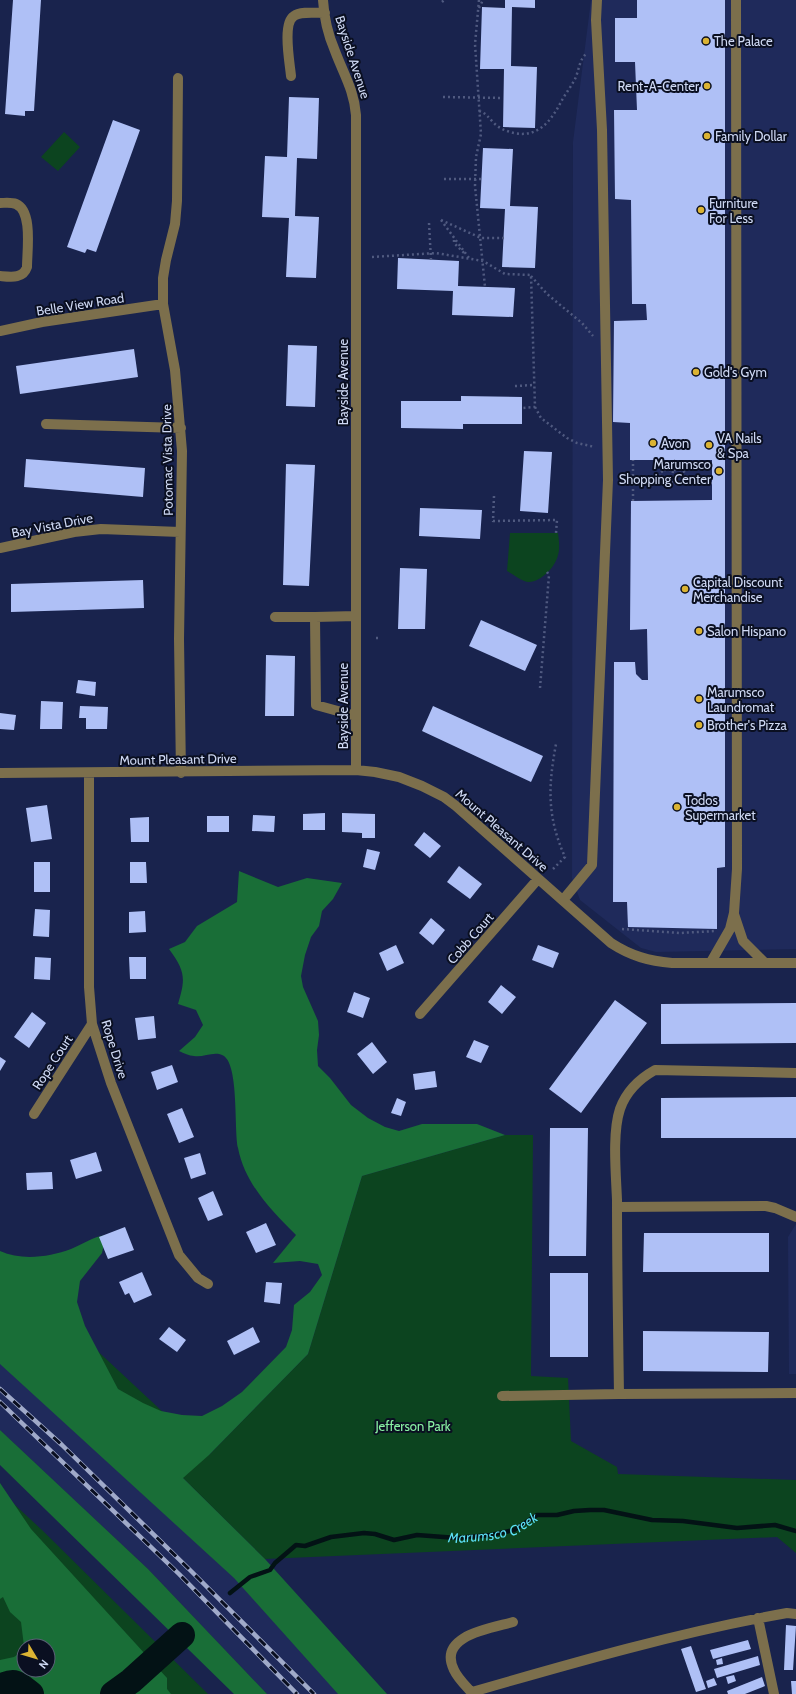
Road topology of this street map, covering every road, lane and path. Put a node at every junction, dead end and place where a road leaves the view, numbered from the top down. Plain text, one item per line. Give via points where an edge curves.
1 (323, 0) edge
2 (479, 0) edge
3 (483, 0) edge
4 (597, 0) edge
5 (736, 0) edge
6 (478, 10) junction
7 (325, 12) junction
8 (598, 48) junction
9 (291, 76) dead end
10 (178, 78) dead end
11 (443, 97) dead end
12 (478, 98) junction
13 (504, 98) dead end
14 (479, 111) junction
15 (444, 179) dead end
16 (475, 179) junction
17 (481, 179) dead end
18 (0, 203) edge
19 (429, 223) dead end
20 (481, 238) junction
21 (504, 238) dead end
22 (430, 253) junction
23 (372, 257) dead end
24 (469, 258) junction
25 (430, 260) dead end
26 (483, 261) junction
27 (0, 276) edge
28 (531, 276) junction
29 (485, 287) dead end
30 (163, 304) junction
31 (0, 331) edge
32 (606, 344) junction
33 (514, 386) dead end
34 (534, 386) junction
35 (535, 407) junction
36 (522, 408) dead end
37 (46, 424) dead end
38 (181, 428) junction
39 (607, 451) junction
40 (633, 460) dead end
41 (673, 470) junction
42 (686, 477) junction
43 (660, 478) junction
44 (608, 480) junction
45 (633, 482) junction
46 (672, 483) junction
47 (712, 483) dead end
48 (494, 496) dead end
49 (633, 502) dead end
50 (180, 532) junction
51 (556, 533) dead end
52 (0, 548) edge
53 (547, 572) dead end
54 (356, 616) junction
55 (275, 617) dead end
56 (315, 617) junction
57 (540, 688) dead end
58 (356, 716) junction
59 (556, 744) dead end
60 (356, 770) junction
61 (181, 772) junction
62 (0, 773) edge
63 (89, 773) junction
64 (553, 869) dead end
65 (538, 879) junction
66 (563, 900) junction
67 (734, 913) junction
68 (622, 929) dead end
69 (720, 929) dead end
70 (711, 962) junction
71 (765, 963) junction
72 (796, 963) edge
73 (420, 1014) dead end
74 (92, 1024) junction
75 (796, 1073) edge
76 (34, 1114) dead end
77 (617, 1206) junction
78 (796, 1217) edge
79 (208, 1284) dead end
80 (796, 1393) edge
81 (619, 1394) junction
82 (502, 1396) dead end
83 (796, 1614) edge
84 (758, 1618) junction
85 (513, 1622) dead end
86 (473, 1693) edge
87 (774, 1694) edge

1 - 7 street, Bayside Avenue
2 - 6 path
3 - 6 path
4 - 8 street
5 - 67 street via 737,869
6 - 12 path via 475,38
7 - 9 street via 295,15 290,19 287,27
7 - 54 street, Bayside Avenue via 334,50 355,99 356,115
8 - 14 path via 583,57 574,81 556,112 545,126 537,131 517,133 505,130
8 - 32 street
10 - 30 street, Potomac Vista Drive via 177,201 175,224 163,278
11 - 12 path
12 - 13 path
12 - 14 path
14 - 16 path via 480,134
15 - 16 path
16 - 17 path
16 - 20 path
18 - 27 street via 15,204 22,208 26,215 27,227 25,271 16,277
19 - 22 path
20 - 21 path
20 - 24 path via 441,220
20 - 26 path
22 - 23 path
22 - 24 path
22 - 25 path
24 - 26 path
26 - 28 path via 505,274
26 - 29 path
28 - 32 path via 547,294 579,319 594,337
28 - 34 path
30 - 31 street, Belle View Road via 42,322
30 - 38 street, Potomac Vista Drive via 176,370
32 - 39 street
33 - 34 path
34 - 35 path
35 - 36 path
35 - 39 path via 541,418 568,439
37 - 38 street
38 - 50 street, Potomac Vista Drive
39 - 44 street
40 - 45 path
41 - 42 path via 683,470
41 - 43 path via 662,471
41 - 46 path
42 - 46 path via 684,483
42 - 47 path via 695,477
43 - 45 path
43 - 46 path via 664,483
44 - 45 path
44 - 66 street via 592,865
45 - 49 path
48 - 51 path via 493,521 556,520
50 - 52 street, Bay Vista Drive via 101,529 74,532
50 - 61 street, Potomac Vista Drive
53 - 57 path via 549,575
54 - 56 street
54 - 58 street, Bayside Avenue
55 - 56 street
56 - 58 street via 316,705
58 - 60 street, Bayside Avenue
59 - 64 path via 550,800 556,833 565,857
60 - 61 street, Mount Pleasant Drive
60 - 65 street, Mount Pleasant Drive via 399,777 444,797
61 - 63 street, Mount Pleasant Drive
62 - 63 street, Mount Pleasant Drive
63 - 74 street, Rope Drive via 89,987
65 - 66 street, Mount Pleasant Drive
65 - 73 street, Cobb Court
66 - 70 street, Mount Pleasant Drive via 612,943 636,957 654,962
67 - 70 street via 725,940
67 - 71 street via 743,941
68 - 69 path via 680,933
70 - 71 street, Mount Pleasant Drive
71 - 72 street, Mount Pleasant Drive
74 - 76 street, Rope Court
74 - 79 street, Rope Drive via 111,1083 179,1255 198,1278
75 - 77 street via 655,1070 642,1078 625,1098 617,1124
77 - 78 street via 766,1206
77 - 81 street
80 - 81 street
81 - 82 street
83 - 84 street
84 - 86 street via 598,1656
84 - 87 street
85 - 86 street via 471,1633 456,1645 452,1654 453,1667 457,1676

